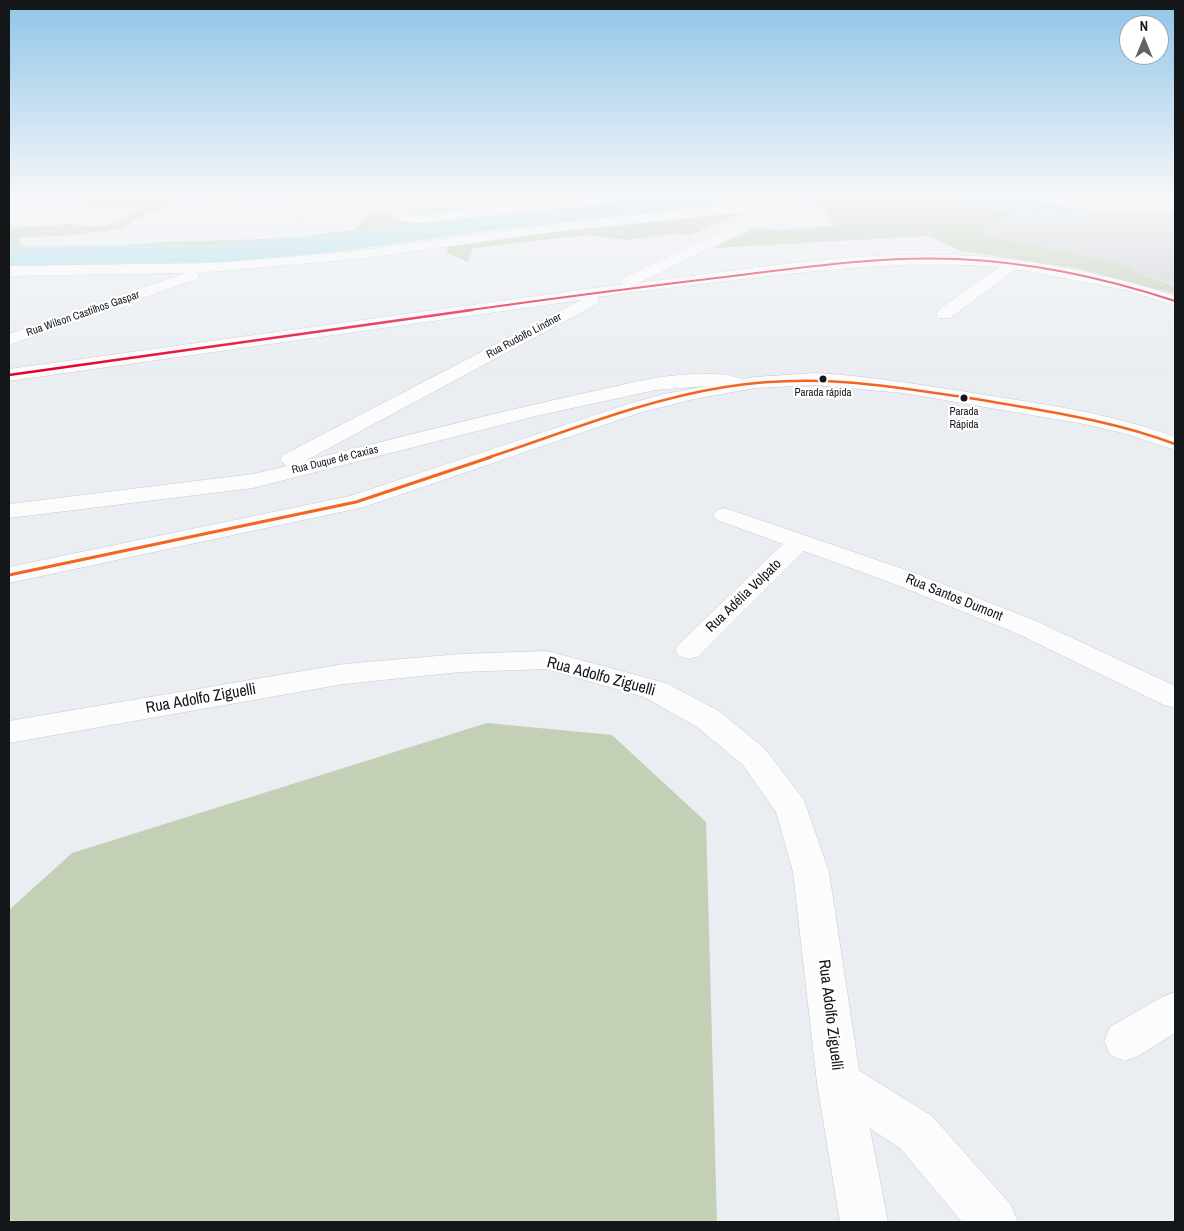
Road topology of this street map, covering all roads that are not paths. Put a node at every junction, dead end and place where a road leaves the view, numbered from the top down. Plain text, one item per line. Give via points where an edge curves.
1 (352, 255) edge
2 (681, 255) edge
3 (1012, 264) junction
4 (215, 268) junction
5 (9, 271) edge
6 (608, 291) junction
7 (1175, 301) edge
8 (944, 314) dead end
9 (9, 340) edge
10 (9, 375) edge
11 (656, 384) junction
12 (713, 390) junction
13 (737, 390) junction
14 (579, 428) junction
15 (1175, 444) edge
16 (253, 481) junction
17 (9, 512) edge
18 (725, 515) dead end
19 (799, 542) junction
20 (9, 575) edge
21 (689, 650) dead end
22 (1175, 698) edge
23 (9, 732) edge
24 (1175, 1011) edge
25 (1125, 1041) dead end
26 (839, 1083) junction
27 (864, 1222) edge
28 (994, 1222) edge

1 - 4 street
2 - 6 street, Rua Rudolfo Lindner
3 - 6 street via 956,259 886,260
3 - 7 street via 1129,286
3 - 8 street
4 - 5 street
4 - 9 street, Rua Wilson Castilhos Gaspar
6 - 10 street
6 - 16 street, Rua Rudolfo Lindner
11 - 12 street, Rua Duque de Caxias
11 - 13 street, Rua Duque de Caxias via 728,381
11 - 16 street, Rua Duque de Caxias via 539,409
12 - 13 street, Rua Duque de Caxias
12 - 14 street via 614,414
13 - 14 street
13 - 15 street, Rua Duque de Caxias via 814,385 903,389 1068,414
14 - 20 street via 356,502
16 - 17 street, Rua Duque de Caxias
18 - 19 street, Rua Santos Dumont
19 - 21 street, Rua Adélia Volpato
19 - 22 street, Rua Santos Dumont via 906,579 1026,627
23 - 26 street, Rua Adolfo Ziguelli via 344,674 460,663 547,660 655,690 708,718 754,757 792,809 811,872
24 - 25 street
26 - 27 street, Rua Adolfo Ziguelli
26 - 28 street via 916,1132

